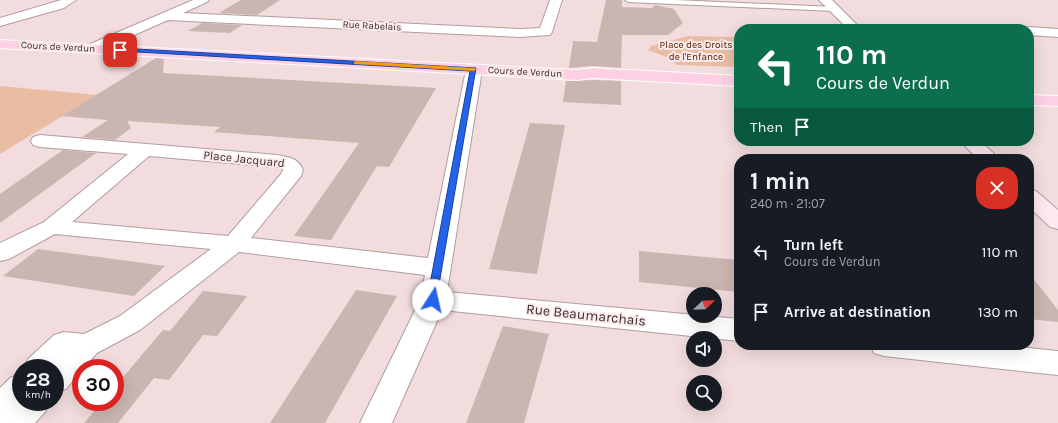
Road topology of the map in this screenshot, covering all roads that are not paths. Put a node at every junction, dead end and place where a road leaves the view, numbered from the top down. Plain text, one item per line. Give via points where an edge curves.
1 (70, 0) edge
2 (203, 0) edge
3 (556, 0) edge
4 (628, 0) edge
5 (829, 4) edge
6 (164, 16) junction
7 (0, 22) edge
8 (850, 24) edge
9 (1034, 31) edge
10 (1058, 33) edge
11 (0, 44) edge
12 (93, 48) junction
13 (474, 70) junction
14 (734, 81) edge
15 (1034, 100) edge
16 (1058, 101) edge
17 (40, 141) dead end
18 (975, 146) edge
19 (145, 150) junction
20 (984, 154) edge
21 (1034, 200) edge
22 (1058, 222) edge
23 (52, 227) junction
24 (234, 244) junction
25 (0, 253) edge
26 (438, 268) junction
27 (433, 300) junction
28 (734, 330) edge
29 (87, 345) junction
30 (932, 350) edge
31 (49, 359) edge
32 (1058, 363) edge
33 (64, 370) edge
34 (12, 396) edge
35 (0, 408) edge
36 (26, 411) edge
37 (15, 423) edge
38 (376, 423) edge

1 - 7 street
2 - 6 street
3 - 6 street, Rue Rabelais via 545,32 520,33
4 - 5 lane
5 - 8 street
6 - 12 street
9 - 10 street
11 - 12 main road, Cours de Verdun
12 - 13 main road, Cours de Verdun
13 - 14 main road, Cours de Verdun
13 - 26 street
15 - 16 main road
17 - 19 street, Place Jacquard
18 - 20 main road
19 - 23 street
19 - 24 street, Place Jacquard via 277,161 291,165 291,176
21 - 22 main road
23 - 24 street
23 - 25 street
24 - 26 street
24 - 29 street, Place Jacquard via 130,323
26 - 27 street
27 - 28 street, Rue Beaumarchais
27 - 38 street
29 - 31 street via 64,343
29 - 33 street, Place Jacquard
30 - 32 street
34 - 35 street
36 - 37 street

